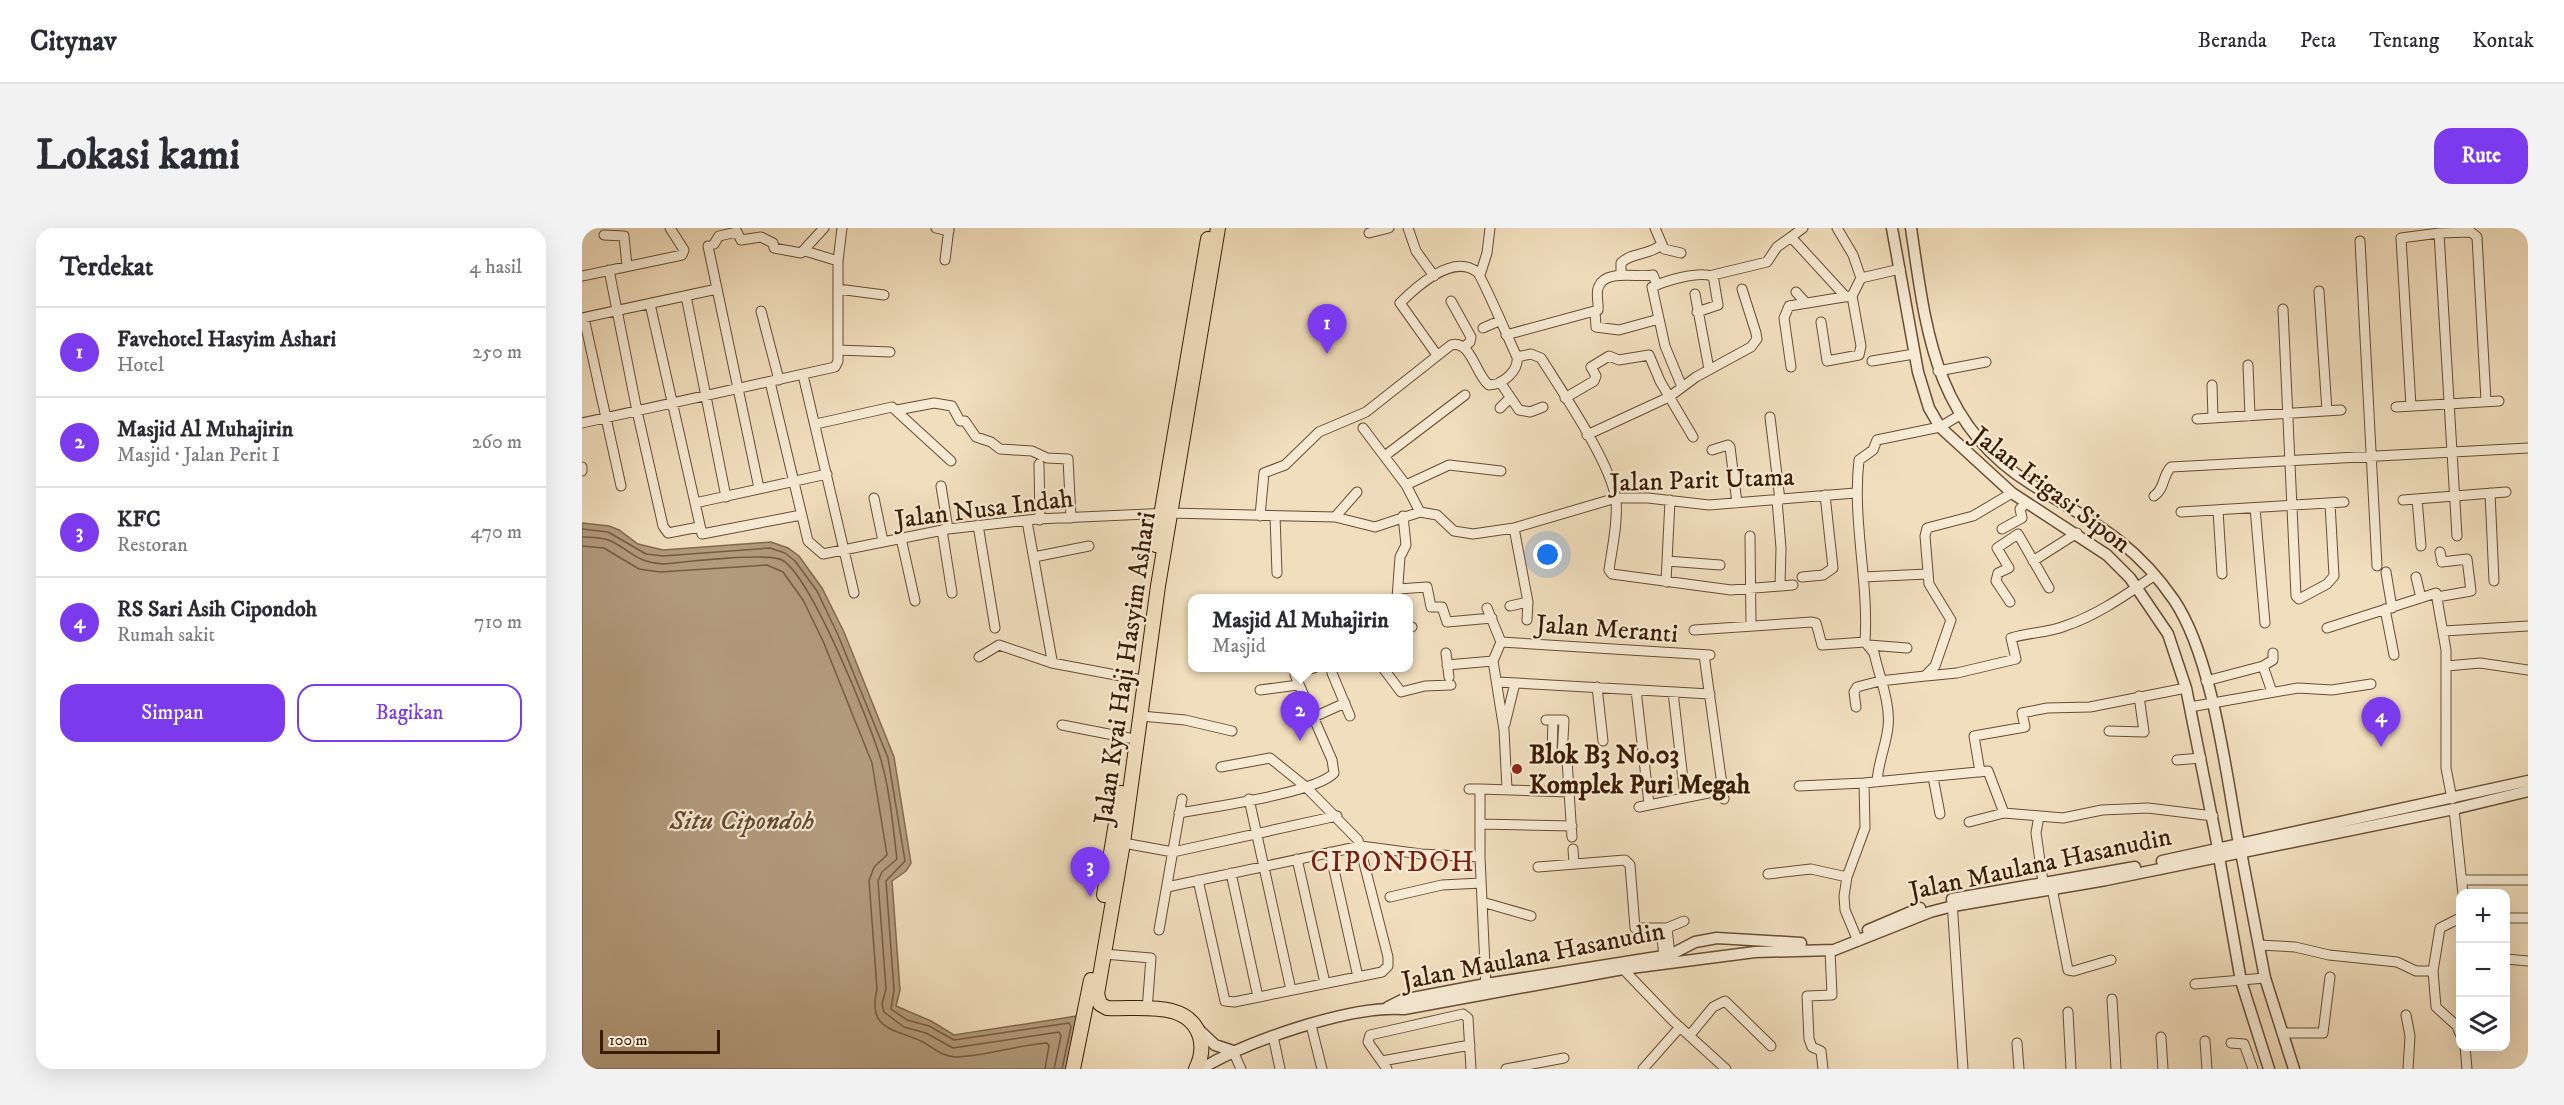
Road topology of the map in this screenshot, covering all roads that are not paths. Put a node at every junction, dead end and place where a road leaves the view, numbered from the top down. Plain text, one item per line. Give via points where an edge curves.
1 (670, 228) edge
2 (824, 228) edge
3 (842, 228) edge
4 (936, 228) edge
5 (1209, 228) edge
6 (1218, 228) edge
7 (1389, 228) edge
8 (1408, 228) edge
9 (1490, 228) edge
10 (1655, 228) edge
11 (1803, 228) edge
12 (1837, 228) edge
13 (1892, 228) edge
14 (1911, 228) edge
15 (949, 229) edge
16 (737, 230) edge
17 (1369, 233) dead end
18 (2439, 233) junction
19 (604, 235) dead end
20 (1791, 237) junction
21 (2360, 241) dead end
22 (1661, 245) junction
23 (805, 251) junction
24 (1681, 253) dead end
25 (945, 260) dead end
26 (838, 261) junction
27 (627, 266) junction
28 (1900, 269) junction
29 (609, 270) junction
30 (1621, 274) junction
31 (1480, 275) junction
32 (582, 276) edge
33 (1434, 276) junction
34 (1712, 276) junction
35 (1861, 278) junction
36 (1657, 285) junction
37 (717, 289) junction
38 (838, 289) junction
39 (1742, 289) dead end
40 (2319, 291) dead end
41 (1796, 292) dead end
42 (1695, 294) dead end
43 (884, 295) dead end
44 (686, 296) junction
45 (1849, 297) junction
46 (1451, 301) dead end
47 (1806, 303) junction
48 (650, 304) junction
49 (2283, 309) dead end
50 (616, 311) junction
51 (761, 311) dead end
52 (1594, 311) junction
53 (1697, 312) junction
54 (583, 318) edge
55 (1659, 319) junction
56 (1499, 321) junction
57 (1821, 322) dead end
58 (1483, 328) dead end
59 (1506, 335) junction
60 (1464, 346) junction
61 (838, 350) junction
62 (890, 352) dead end
63 (1914, 354) junction
64 (1437, 355) junction
65 (1517, 357) junction
66 (1872, 361) dead end
67 (1986, 362) dead end
68 (2248, 365) dead end
69 (1791, 367) dead end
70 (1709, 369) junction
71 (1938, 371) junction
72 (803, 375) junction
73 (775, 381) junction
74 (1500, 382) junction
75 (2212, 385) dead end
76 (1682, 387) junction
77 (739, 389) junction
78 (1466, 395) dead end
79 (707, 396) junction
80 (1669, 397) junction
81 (1510, 398) junction
82 (1565, 398) junction
83 (2499, 401) dead end
84 (2486, 402) junction
85 (673, 403) junction
86 (2448, 404) junction
87 (1543, 406) dead end
88 (2411, 406) junction
89 (2396, 407) dead end
90 (1500, 408) dead end
91 (897, 410) junction
92 (2341, 410) dead end
93 (637, 411) junction
94 (2327, 411) junction
95 (2289, 414) junction
96 (1958, 416) junction
97 (2250, 416) junction
98 (1770, 417) dead end
99 (606, 418) junction
100 (2213, 418) junction
101 (2197, 419) dead end
102 (582, 423) edge
103 (816, 424) junction
104 (1941, 427) junction
105 (1363, 428) dead end
106 (1587, 435) junction
107 (1693, 436) dead end
108 (2528, 448) edge
109 (1712, 450) dead end
110 (2452, 451) junction
111 (1386, 455) junction
112 (2371, 456) junction
113 (951, 461) dead end
114 (2291, 461) junction
115 (1039, 464) dead end
116 (1501, 471) dead end
117 (827, 474) junction
118 (793, 481) junction
119 (1406, 485) junction
120 (621, 486) dead end
121 (941, 486) dead end
122 (759, 488) junction
123 (1358, 492) dead end
124 (2506, 492) dead end
125 (1855, 493) junction
126 (2012, 493) junction
127 (2490, 493) junction
128 (1825, 495) junction
129 (2154, 496) dead end
130 (2455, 496) junction
131 (726, 497) junction
132 (874, 498) dead end
133 (1616, 498) junction
134 (2417, 499) junction
135 (2403, 500) dead end
136 (1670, 501) junction
137 (1779, 501) junction
138 (2344, 502) dead end
139 (695, 503) junction
140 (1737, 503) junction
141 (2026, 503) junction
142 (2330, 503) junction
143 (2294, 506) junction
144 (2256, 508) junction
145 (2218, 510) junction
146 (1420, 512) junction
147 (2181, 512) dead end
148 (1165, 513) junction
149 (801, 515) junction
150 (1260, 516) junction
151 (1275, 516) junction
152 (1403, 516) junction
153 (1335, 517) junction
154 (1071, 518) junction
155 (1040, 519) junction
156 (1028, 521) junction
157 (978, 525) junction
158 (1514, 528) junction
159 (2002, 529) dead end
160 (700, 530) junction
161 (945, 530) junction
162 (2077, 533) junction
163 (1750, 536) dead end
164 (2457, 536) dead end
165 (901, 538) junction
166 (883, 541) junction
167 (1089, 546) dead end
168 (2421, 546) dead end
169 (844, 549) junction
170 (2440, 552) dead end
171 (1035, 557) junction
172 (1667, 561) junction
173 (2033, 561) junction
174 (1720, 565) dead end
175 (2377, 566) dead end
176 (2385, 572) dead end
177 (1277, 573) dead end
178 (1927, 574) junction
179 (2222, 574) dead end
180 (2153, 576) junction
181 (1802, 577) dead end
182 (1863, 577) junction
183 (2416, 577) dead end
184 (2494, 581) dead end
185 (1666, 582) junction
186 (1793, 585) dead end
187 (1780, 586) junction
188 (2138, 586) junction
189 (1751, 588) junction
190 (2049, 588) dead end
191 (854, 593) dead end
192 (952, 593) dead end
193 (1398, 594) edge
194 (2437, 597) junction
195 (2421, 598) junction
196 (915, 602) dead end
197 (1528, 602) junction
198 (2010, 602) dead end
199 (1510, 606) dead end
200 (1487, 608) dead end
201 (2388, 608) junction
202 (1492, 618) junction
203 (1527, 620) dead end
204 (2265, 623) dead end
205 (1751, 625) junction
206 (2528, 626) edge
207 (995, 628) dead end
208 (2327, 628) dead end
209 (1694, 630) dead end
210 (2444, 631) junction
211 (1501, 642) junction
212 (1867, 644) junction
213 (1907, 648) dead end
214 (1446, 653) dead end
215 (2273, 653) dead end
216 (2394, 655) dead end
217 (979, 657) dead end
218 (1052, 660) dead end
219 (1493, 661) junction
220 (1448, 665) junction
221 (2263, 666) junction
222 (2447, 666) junction
223 (2528, 670) edge
224 (1296, 672) edge
225 (1386, 672) edge
226 (1332, 673) dead end
227 (1925, 676) junction
228 (1137, 679) junction
229 (1880, 681) junction
230 (2206, 681) junction
231 (1498, 682) junction
232 (1515, 683) junction
233 (2371, 684) dead end
234 (1298, 685) junction
235 (1597, 687) junction
236 (2186, 688) junction
237 (1260, 690) dead end
238 (1636, 690) junction
239 (1673, 692) junction
240 (2272, 692) junction
241 (1710, 694) junction
242 (2139, 696) junction
243 (1345, 703) junction
244 (2212, 703) junction
245 (1856, 707) dead end
246 (2191, 707) junction
247 (1350, 716) dead end
248 (1141, 717) junction
249 (1314, 717) junction
250 (1062, 726) dead end
251 (1504, 730) junction
252 (1232, 731) dead end
253 (2109, 731) dead end
254 (1129, 738) junction
255 (1603, 741) dead end
256 (1562, 757) junction
257 (2201, 758) junction
258 (2177, 760) dead end
259 (1221, 767) dead end
260 (1980, 771) junction
261 (1934, 777) junction
262 (2528, 781) edge
263 (1876, 782) junction
264 (1864, 783) junction
265 (1799, 786) dead end
266 (1306, 787) junction
267 (1469, 789) dead end
268 (1480, 789) junction
269 (1507, 789) junction
270 (2528, 790) edge
271 (1569, 792) junction
272 (1685, 797) junction
273 (2452, 798) junction
274 (1182, 799) dead end
275 (1250, 799) junction
276 (1179, 813) junction
277 (2004, 813) junction
278 (1940, 814) dead end
279 (1337, 816) junction
280 (2039, 816) junction
281 (2214, 820) junction
282 (1969, 822) dead end
283 (1480, 824) junction
284 (1572, 826) junction
285 (1257, 833) junction
286 (1572, 837) dead end
287 (1118, 842) junction
288 (1361, 846) junction
289 (2238, 846) junction
290 (1573, 849) dead end
291 (2220, 850) junction
292 (1173, 852) junction
293 (1330, 852) junction
294 (1480, 857) junction
295 (1297, 859) junction
296 (1574, 864) junction
297 (1264, 866) junction
298 (1538, 867) dead end
299 (1231, 873) junction
300 (1768, 874) dead end
301 (1847, 877) junction
302 (1198, 880) junction
303 (2462, 880) junction
304 (2528, 880) edge
305 (2046, 882) junction
306 (1481, 883) junction
307 (1167, 886) junction
308 (2463, 889) edge
309 (1390, 897) dead end
310 (1482, 902) junction
311 (1953, 909) junction
312 (1532, 916) dead end
313 (2510, 918) edge
314 (2528, 918) edge
315 (2456, 920) edge
316 (1684, 921) dead end
317 (1159, 930) dead end
318 (1664, 932) junction
319 (1855, 936) junction
320 (1721, 938) junction
321 (1695, 942) junction
322 (2259, 945) junction
323 (1830, 950) junction
324 (1666, 951) junction
325 (1104, 954) junction
326 (1720, 957) junction
327 (2510, 959) edge
328 (1696, 960) junction
329 (2111, 960) dead end
330 (2528, 961) edge
331 (2433, 971) junction
332 (1625, 972) junction
333 (1358, 977) junction
334 (2330, 977) dead end
335 (2264, 978) junction
336 (1536, 980) junction
337 (2243, 981) junction
338 (1324, 983) junction
339 (2195, 984) dead end
340 (1486, 986) junction
341 (1291, 990) junction
342 (1258, 997) junction
343 (2112, 999) dead end
344 (1403, 1004) junction
345 (1107, 1008) junction
346 (1147, 1010) junction
347 (2068, 1012) dead end
348 (2406, 1016) dead end
349 (1194, 1025) junction
350 (1408, 1025) junction
351 (2456, 1025) edge
352 (1680, 1027) junction
353 (1313, 1030) junction
354 (2282, 1033) junction
355 (1689, 1035) junction
356 (1273, 1036) junction
357 (2161, 1037) dead end
358 (2205, 1041) dead end
359 (2018, 1043) dead end
360 (2231, 1043) dead end
361 (1079, 1044) junction
362 (1470, 1045) junction
363 (1771, 1046) dead end
364 (1233, 1051) junction
365 (2465, 1051) edge
366 (1564, 1058) dead end
367 (1384, 1065) edge
368 (1073, 1069) edge
369 (1196, 1069) edge
370 (1201, 1069) edge
371 (1241, 1069) edge
372 (1280, 1069) edge
373 (1322, 1069) edge
374 (1471, 1069) edge
375 (1506, 1069) edge
376 (1644, 1069) edge
377 (1726, 1069) edge
378 (1823, 1069) edge
379 (1963, 1069) edge
380 (2019, 1069) edge
381 (2071, 1069) edge
382 (2116, 1069) edge
383 (2163, 1069) edge
384 (2207, 1069) edge
385 (2253, 1069) edge
386 (2269, 1069) edge
387 (2294, 1069) edge
388 (2408, 1069) edge
389 (2467, 1069) edge

1 - 27 street via 684,250 682,255
2 - 23 street
3 - 26 street
4 - 15 street
5 - 148 main road, Jalan Kyai Haji Hasyim Ashari
6 - 148 main road, Jalan Kyai Haji Hasyim Ashari via 1202,339
7 - 17 street
8 - 33 street via 1416,250
9 - 31 street
10 - 22 street
11 - 20 street
12 - 35 street
13 - 28 street, Jalan Irigasi Sipon
14 - 71 street, Jalan Irigasi Sipon via 1926,328
15 - 25 street
16 - 23 street via 741,240 761,237 773,243 774,248
16 - 37 street via 718,236 711,245
18 - 84 street via 2471,232 2477,237
18 - 86 street
18 - 88 street via 2401,238
19 - 27 street via 624,236
20 - 34 street via 1767,262
20 - 45 street
21 - 112 street
22 - 24 street
22 - 30 street via 1650,254 1625,259
23 - 26 street
26 - 38 street
27 - 29 street
28 - 35 street
28 - 63 street, Jalan Irigasi Sipon
29 - 32 street
29 - 50 street
30 - 36 street via 1654,275
30 - 52 street via 1599,283 1598,310
31 - 33 street via 1463,267
31 - 56 street
33 - 64 street via 1400,304
34 - 36 street via 1705,274
34 - 53 street via 1718,305
35 - 45 street
36 - 55 street via 1652,288
37 - 44 street
37 - 77 street
38 - 43 street
38 - 61 street
39 - 70 street via 1754,326 1755,344
40 - 94 street
41 - 47 street
42 - 53 street
44 - 48 street
44 - 79 street
45 - 47 street
45 - 57 street via 1859,355 1827,361
46 - 60 street via 1471,337
47 - 69 street via 1785,310
48 - 50 street
48 - 85 street
49 - 95 street
50 - 54 street
50 - 93 street
51 - 73 street
52 - 55 street via 1596,327 1608,330
52 - 59 street
53 - 70 street
54 - 99 street
55 - 76 street
56 - 58 street
56 - 59 street
59 - 65 street
60 - 64 street via 1455,344
60 - 74 street via 1486,383 1492,386
61 - 62 street
61 - 72 street via 836,365
63 - 66 street
63 - 104 street, Jalan Irigasi Sipon via 1929,408
64 - 150 street via 1366,412 1318,432 1285,465 1264,472
65 - 74 street via 1516,368
65 - 82 street via 1531,354 1541,358
67 - 71 street
68 - 97 street
70 - 76 street
71 - 96 street, Jalan Irigasi Sipon
72 - 73 street
72 - 103 street
73 - 77 street
73 - 118 street
74 - 81 street
75 - 100 street
76 - 80 street
77 - 79 street
77 - 122 street
78 - 111 street
79 - 85 street
79 - 131 street
80 - 82 street via 1647,355 1619,360 1609,356 1594,363 1591,367 1596,380
80 - 106 street
80 - 107 street
81 - 87 street via 1525,412
81 - 90 street
82 - 106 street
83 - 84 street
84 - 86 street
85 - 93 street
85 - 139 street
86 - 88 street
86 - 110 street
88 - 89 street
91 - 103 street via 884,407
91 - 113 street
91 - 154 street via 934,403 952,406 976,437 1000,449 1068,459
92 - 94 street
93 - 99 street
93 - 160 street via 664,529 671,533
94 - 95 street
95 - 97 street
95 - 114 street
96 - 104 street
96 - 180 street, Jalan Irigasi Sipon via 2004,464 2028,483 2100,524 2129,547
97 - 100 street
98 - 137 street
99 - 102 street
99 - 120 street
100 - 101 street
103 - 117 street
104 - 125 street via 1877,440 1873,450 1859,460
104 - 126 street, Jalan Irigasi Sipon
105 - 111 street
106 - 133 street
108 - 110 street
109 - 140 street via 1730,447
110 - 112 street
110 - 130 street
111 - 119 street
112 - 114 street
112 - 175 street
114 - 129 street via 2171,467
114 - 143 street
115 - 155 street
116 - 119 street via 1449,465
117 - 118 street
117 - 169 street
118 - 122 street
118 - 149 street
119 - 146 street
121 - 161 street
122 - 131 street
123 - 153 street
124 - 127 street
125 - 128 street, Jalan Parit Utama
125 - 182 street
126 - 141 street, Jalan Irigasi Sipon
126 - 178 street via 1973,516 1927,528
127 - 130 street
127 - 184 street
128 - 137 street, Jalan Parit Utama
128 - 181 street via 1833,568 1823,575
130 - 134 street
130 - 164 street
131 - 139 street
132 - 166 street
133 - 136 street, Jalan Parit Utama
133 - 158 street, Jalan Parit Utama
133 - 185 street via 1610,572
134 - 135 street
134 - 168 street
136 - 140 street, Jalan Parit Utama
136 - 172 street
137 - 140 street, Jalan Parit Utama
137 - 187 street
138 - 142 street
139 - 160 street
141 - 159 street via 2020,510 2022,518
141 - 162 street, Jalan Irigasi Sipon
142 - 143 street
142 - 143 street via 2334,576 2302,599 2296,596
143 - 144 street
144 - 145 street
144 - 204 street
145 - 147 street
145 - 179 street
146 - 152 street
146 - 158 street, Jalan Parit Utama via 1437,515 1458,533
148 - 150 street
148 - 154 street, Jalan Nusa Indah
148 - 228 main road, Jalan Kyai Haji Hasyim Ashari
148 - 248 main road, Jalan Kyai Haji Hasyim Ashari
149 - 160 street
149 - 169 street, Jalan Nusa Indah via 808,543 823,554
150 - 151 street
151 - 153 street
151 - 177 street
152 - 153 street via 1375,527
152 - 193 street via 1406,545 1400,557
154 - 155 street, Jalan Nusa Indah
155 - 156 street, Jalan Nusa Indah
156 - 157 street, Jalan Nusa Indah
156 - 171 street
157 - 161 street, Jalan Nusa Indah
157 - 207 street
158 - 197 street
161 - 165 street, Jalan Nusa Indah
161 - 192 street
162 - 173 street
162 - 188 street, Jalan Irigasi Sipon via 2108,555
163 - 189 street
165 - 166 street, Jalan Nusa Indah
165 - 196 street
166 - 169 street, Jalan Nusa Indah
167 - 171 street
169 - 191 street
170 - 194 street via 2442,562 2467,559 2472,583 2471,591
171 - 218 street
172 - 174 street
172 - 185 street
173 - 190 street
173 - 198 street via 2018,534 1997,548 2009,568 1998,573 1996,581
176 - 201 street
178 - 182 street
178 - 227 street via 1932,591 1951,620 1935,666
180 - 188 street
180 - 230 street, Jalan Irigasi Sipon via 2180,611
182 - 212 street
183 - 195 street
185 - 189 street via 1718,590
186 - 187 street
187 - 189 street
188 - 227 street via 2114,603 2066,626 2011,638 2016,659
188 - 236 street, Jalan Irigasi Sipon via 2168,634
189 - 205 street
193 - 202 street via 1427,587 1431,607 1443,607 1448,622
194 - 195 street via 2436,593
194 - 210 street
195 - 201 street
197 - 199 street
197 - 203 street
200 - 202 street
201 - 208 street
201 - 216 street
202 - 211 street
205 - 209 street
205 - 212 street via 1815,622 1822,645
206 - 210 street
210 - 222 street
211 - 219 street
211 - 241 street, Jalan Meranti via 1707,655
212 - 213 street
212 - 229 street via 1874,653
214 - 220 street
215 - 221 street via 2273,660
217 - 228 street via 999,645 1052,663
219 - 220 street
219 - 231 street
220 - 225 street via 1450,681 1401,692
221 - 230 street
221 - 240 street
222 - 223 street via 2480,663
222 - 273 street via 2446,768
224 - 234 street
226 - 243 street
227 - 229 street
228 - 254 main road, Jalan Kyai Haji Hasyim Ashari
229 - 245 street via 1854,689
229 - 263 street via 1888,724
230 - 244 street, Jalan Irigasi Sipon
231 - 232 street
231 - 251 street
232 - 235 street
232 - 251 street
233 - 240 street
234 - 237 street
234 - 249 street
235 - 238 street
235 - 255 street
236 - 242 street
236 - 246 street, Jalan Irigasi Sipon
238 - 239 street
238 - 272 street via 1644,806
239 - 241 street
239 - 272 street
240 - 244 street
241 - 272 street via 1724,794
242 - 253 street via 2145,732
242 - 260 street via 2090,707 2022,712 2025,727 1974,736
243 - 247 street
243 - 249 street
244 - 246 street
244 - 289 street, Jalan Irigasi Sipon
246 - 257 street, Jalan Irigasi Sipon
248 - 252 street via 1185,720
248 - 287 main road, Jalan Kyai Haji Hasyim Ashari
249 - 266 street via 1334,773 1321,783
250 - 254 street
251 - 269 street
254 - 287 main road, Jalan Kyai Haji Hasyim Ashari
256 - 256 street via 1563,720 1549,720 1548,755
256 - 271 street via 1568,764
257 - 258 street
257 - 281 street, Jalan Irigasi Sipon
259 - 266 street via 1270,758
260 - 261 street
260 - 277 street via 1991,774
261 - 263 street
261 - 278 street
262 - 273 street, Jalan Maulana Hasanudin
263 - 264 street
264 - 265 street
264 - 301 street via 1865,828
266 - 275 street
266 - 279 street
267 - 268 street
268 - 269 street
268 - 283 street
269 - 271 street
270 - 273 street, Jalan Maulana Hasanudin
271 - 284 street
273 - 289 street, Jalan Maulana Hasanudin via 2350,825
273 - 303 street
274 - 276 street
275 - 276 street
275 - 285 street
276 - 292 street
277 - 280 street
277 - 282 street
279 - 285 street
279 - 288 street
280 - 281 street via 2063,818 2148,807
280 - 305 street via 2036,833
281 - 291 street, Jalan Irigasi Sipon
283 - 284 street
283 - 294 street
284 - 286 street
285 - 292 street
285 - 297 street
287 - 292 street
287 - 325 main road, Jalan Kyai Haji Hasyim Ashari
287 - 361 main road, Jalan Kyai Haji Hasyim Ashari
288 - 293 street
288 - 294 street
288 - 333 street via 1389,961 1382,972
289 - 291 street, Jalan Maulana Hasanudin
289 - 322 street, Jalan Irigasi Sipon
290 - 296 street
291 - 305 street, Jalan Maulana Hasanudin
291 - 337 street, Jalan Irigasi Sipon
292 - 307 street
293 - 295 street
293 - 333 street
294 - 306 street
295 - 297 street
295 - 338 street
296 - 298 street
296 - 318 street via 1629,862 1633,925 1639,930
297 - 299 street
297 - 341 street
299 - 302 street
299 - 342 street
300 - 301 street via 1811,869
301 - 319 street via 1844,904
302 - 307 street
302 - 342 street via 1223,998 1230,1002
303 - 304 street
303 - 308 street
305 - 311 street, Jalan Maulana Hasanudin
305 - 329 street via 2067,970
306 - 309 street via 1442,885
306 - 310 street
307 - 317 street
310 - 312 street
310 - 340 street
311 - 319 street, Jalan Maulana Hasanudin via 1908,913
311 - 379 street
313 - 314 street
315 - 331 street via 2440,928
316 - 318 street
318 - 324 street
319 - 320 street, Jalan Maulana Hasanudin via 1824,944
319 - 323 street, Jalan Maulana Hasanudin
320 - 321 street, Jalan Maulana Hasanudin
320 - 326 street via 1710,948 1712,954
321 - 324 street, Jalan Maulana Hasanudin
321 - 328 street via 1705,950
322 - 331 street via 2397,962 2416,971
322 - 335 street, Jalan Irigasi Sipon
323 - 326 street, Jalan Maulana Hasanudin
323 - 378 street via 1832,995 1806,996 1809,1039 1812,1047 1821,1051
324 - 336 street, Jalan Maulana Hasanudin
325 - 345 main road, Jalan Kyai Haji Hasyim Ashari via 1097,997
325 - 346 street via 1150,958
326 - 328 street, Jalan Maulana Hasanudin
327 - 330 street
328 - 332 street, Jalan Maulana Hasanudin
331 - 351 street via 2436,1007
332 - 336 street, Jalan Maulana Hasanudin
332 - 352 street
333 - 338 street
334 - 354 street via 2324,1033
335 - 337 street
335 - 354 street, Jalan Irigasi Sipon
336 - 340 street, Jalan Maulana Hasanudin
337 - 339 street
337 - 386 street, Jalan Irigasi Sipon
338 - 341 street
340 - 344 street, Jalan Maulana Hasanudin
341 - 342 street
343 - 382 street
344 - 350 street
344 - 353 street, Jalan Maulana Hasanudin
345 - 346 main road
345 - 361 main road via 1092,1017
346 - 349 main road via 1175,1011
347 - 381 street
348 - 388 street via 2410,1036
349 - 364 street via 1215,1045
349 - 369 main road via 1201,1048
350 - 362 street via 1466,1014
350 - 367 street via 1369,1036
352 - 355 street
352 - 376 street
353 - 356 street, Jalan Maulana Hasanudin
353 - 373 street
354 - 387 street, Jalan Irigasi Sipon
355 - 363 street via 1713,1007 1725,1001
355 - 377 street
356 - 364 street, Jalan Maulana Hasanudin
356 - 372 street
357 - 383 street
358 - 384 street
359 - 380 street
360 - 385 street via 2244,1044
361 - 368 main road, Jalan Kyai Haji Hasyim Ashari
362 - 367 street
362 - 374 street
364 - 370 street, Jalan Maulana Hasanudin
364 - 371 street
365 - 389 street
366 - 375 street

